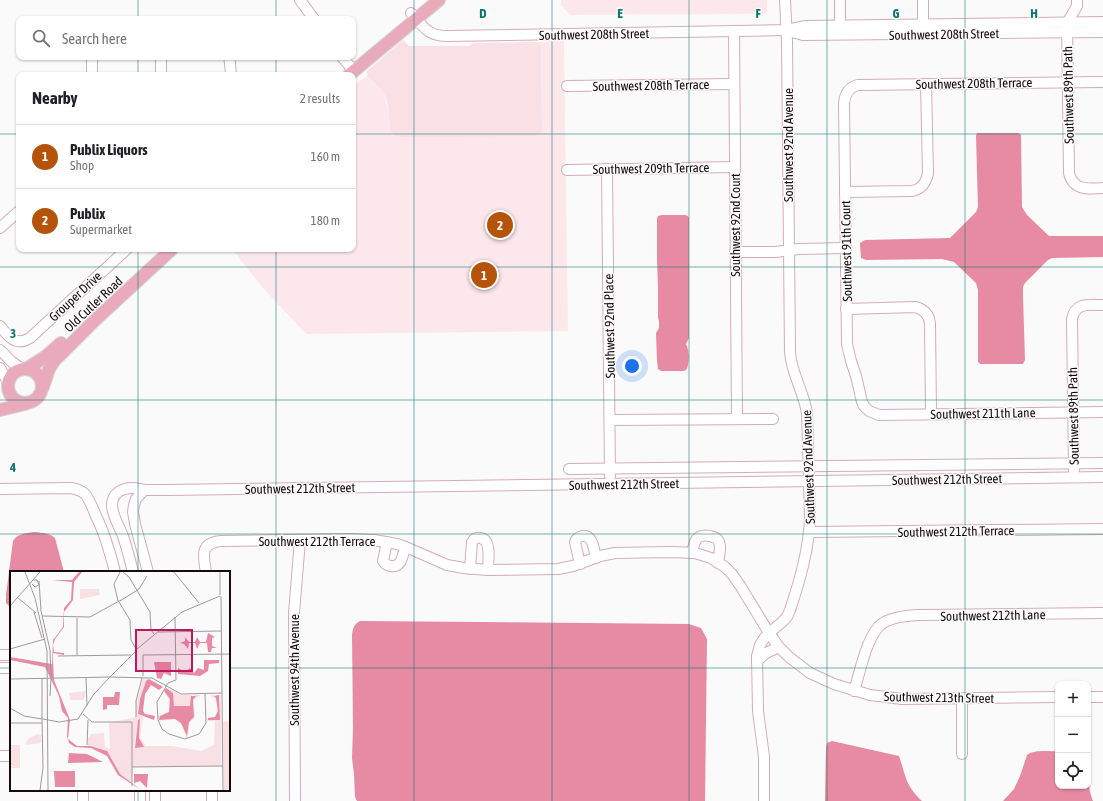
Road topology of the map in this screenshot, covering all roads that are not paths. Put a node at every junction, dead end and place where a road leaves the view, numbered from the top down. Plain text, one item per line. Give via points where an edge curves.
1 (300, 0) edge
2 (426, 0) edge
3 (439, 0) edge
4 (785, 0) edge
5 (840, 0) edge
6 (923, 0) edge
7 (1077, 3) edge
8 (312, 16) edge
9 (414, 16) junction
10 (1103, 22) edge
11 (1086, 23) junction
12 (840, 25) junction
13 (1067, 27) junction
14 (923, 29) junction
15 (786, 30) junction
16 (734, 31) junction
17 (1103, 32) edge
18 (92, 60) edge
19 (160, 60) edge
20 (230, 60) edge
21 (349, 67) edge
22 (92, 72) edge
23 (161, 72) edge
24 (231, 72) edge
25 (1068, 82) junction
26 (1103, 82) edge
27 (734, 84) junction
28 (926, 84) junction
29 (567, 86) dead end
30 (848, 91) joint
31 (735, 167) junction
32 (607, 169) junction
33 (567, 170) dead end
34 (1103, 188) edge
35 (845, 192) junction
36 (16, 214) edge
37 (0, 228) edge
38 (846, 248) junction
39 (789, 250) junction
40 (124, 252) edge
41 (158, 252) edge
42 (169, 252) edge
43 (735, 252) junction
44 (1103, 305) edge
45 (846, 309) junction
46 (0, 326) edge
47 (0, 350) edge
48 (0, 368) edge
49 (24, 369) junction
50 (8, 384) junction
51 (43, 387) junction
52 (0, 397) edge
53 (25, 404) junction
54 (866, 408) joint
55 (0, 410) edge
56 (1073, 412) junction
57 (1103, 412) edge
58 (931, 414) junction
59 (737, 419) junction
60 (773, 419) dead end
61 (610, 420) junction
62 (1073, 463) junction
63 (1103, 463) edge
64 (810, 466) junction
65 (569, 469) dead end
66 (610, 469) junction
67 (1103, 477) edge
68 (1074, 478) junction
69 (810, 481) junction
70 (610, 484) junction
71 (0, 489) edge
72 (144, 490) junction
73 (1103, 529) edge
74 (810, 532) junction
75 (300, 540) junction
76 (387, 542) junction
77 (405, 547) junction
78 (692, 553) junction
79 (596, 558) junction
80 (718, 563) junction
81 (580, 564) junction
82 (470, 569) junction
83 (488, 570) junction
84 (115, 571) edge
85 (133, 571) edge
86 (148, 571) edge
87 (206, 571) edge
88 (1103, 613) edge
89 (769, 633) junction
90 (779, 646) junction
91 (10, 655) edge
92 (0, 656) edge
93 (757, 661) junction
94 (854, 691) junction
95 (1055, 697) edge
96 (1091, 697) edge
97 (1103, 697) edge
98 (962, 699) junction
99 (962, 754) dead end
100 (295, 801) edge
101 (764, 801) edge

1 - 8 street
2 - 9 main road
3 - 9 main road
4 - 15 street, Southwest 92nd Avenue
5 - 12 street
6 - 14 street
7 - 11 street
7 - 13 street
9 - 16 street, Southwest 208th Street via 431,33 442,36
9 - 21 main road
10 - 11 street, Southwest 208th Street
11 - 13 street, Southwest 208th Street
12 - 14 street, Southwest 208th Street
12 - 15 street, Southwest 208th Street via 806,26
13 - 14 street, Southwest 208th Street
13 - 17 street, Southwest 208th Street
13 - 25 street, Southwest 89th Path
14 - 15 street, Southwest 208th Street via 803,35
15 - 16 street, Southwest 208th Street
15 - 39 street, Southwest 92nd Avenue
16 - 27 street, Southwest 92nd Court
18 - 22 street
19 - 23 street
20 - 24 street
25 - 26 street, Southwest 208th Terrace
25 - 28 street, Southwest 208th Terrace
25 - 34 street, Southwest 89th Path via 1070,178 1076,185 1085,189
27 - 29 street, Southwest 208th Terrace
27 - 31 street, Southwest 92nd Court
28 - 30 street, Southwest 208th Terrace via 858,85
28 - 35 street via 928,173 925,184 915,191 908,192
30 - 35 street, Southwest 91th Court via 844,98
31 - 32 street, Southwest 209th Terrace
31 - 43 street, Southwest 92nd Court
32 - 33 street, Southwest 209th Terrace
32 - 61 street, Southwest 92nd Place
35 - 38 street, Southwest 91th Court
36 - 37 street
38 - 39 street
38 - 45 street, Southwest 91th Court
39 - 43 street
39 - 64 street, Southwest 92nd Avenue via 790,355 807,413
40 - 46 street, Grouper Drive via 26,341 13,340
41 - 49 main road, Old Cutler Road via 49,354
42 - 51 main road, Old Cutler Road via 54,361
43 - 59 street, Southwest 92nd Court
44 - 56 street, Southwest 89th Path via 1086,305 1077,308 1073,314
45 - 54 street, Southwest 91th Court via 849,356
45 - 58 street via 914,307 926,313 930,323
47 - 49 street
48 - 50 street
49 - 50 main road via 13,374
49 - 51 main road via 38,374
50 - 52 main road
50 - 53 main road via 9,393 13,398
51 - 53 main road via 37,399
53 - 55 main road
54 - 58 street, Southwest 211th Lane via 879,414
56 - 57 street, Southwest 211th Lane
56 - 58 street, Southwest 211th Lane
56 - 62 street, Southwest 89th Path
59 - 60 street
59 - 61 street
61 - 66 street, Southwest 92nd Place
62 - 63 street, Southwest 212th Street
62 - 64 street, Southwest 212th Street
62 - 68 street, Southwest 89th Path
64 - 66 street, Southwest 212th Street
64 - 69 street, Southwest 92nd Avenue
65 - 66 street, Southwest 212th Street
66 - 70 street, Southwest 92nd Place
67 - 68 street, Southwest 212th Street
68 - 69 street, Southwest 212th Street
69 - 70 street, Southwest 212th Street
69 - 74 street, Southwest 92nd Avenue
70 - 72 street, Southwest 212th Street
71 - 84 street via 71,488 84,493 103,530
72 - 85 street, Southwest 212th Street via 122,489 112,502 113,514 127,548
72 - 86 street via 136,499 133,508
73 - 74 street, Southwest 212th Terrace
74 - 89 street, Southwest 92nd Avenue via 790,610 787,617
75 - 76 street, Southwest 212th Terrace via 364,539
75 - 87 street, Southwest 212th Terrace via 212,542 204,552
75 - 100 street, Southwest 94th Avenue via 294,613
76 - 77 street, Southwest 212th Terrace
76 - 77 street via 384,561 387,566 398,566
77 - 82 street, Southwest 212th Terrace via 438,562
78 - 79 street, Southwest 212th Terrace via 624,552
78 - 80 street, Southwest 212th Terrace via 704,555
78 - 80 street via 697,538 712,536 719,542
79 - 81 street, Southwest 212th Terrace
79 - 81 street via 590,538 579,537 575,542
80 - 89 street, Southwest 212th Terrace via 737,580
81 - 83 street, Southwest 212th Terrace via 558,569
82 - 83 street, Southwest 212th Terrace
82 - 83 street via 472,542 480,538 488,545
88 - 94 street, Southwest 212th Lane via 912,616 884,622 876,629 870,640
89 - 90 street, Southwest 213th Street
89 - 93 street, Southwest 92nd Avenue via 760,645
90 - 93 street
90 - 94 street, Southwest 213th Street via 810,673
91 - 92 street
93 - 101 street, Southwest 92nd Avenue via 758,711 764,757
94 - 98 street, Southwest 213th Street via 897,699
95 - 98 street, Southwest 213th Street
96 - 97 street
98 - 99 street

